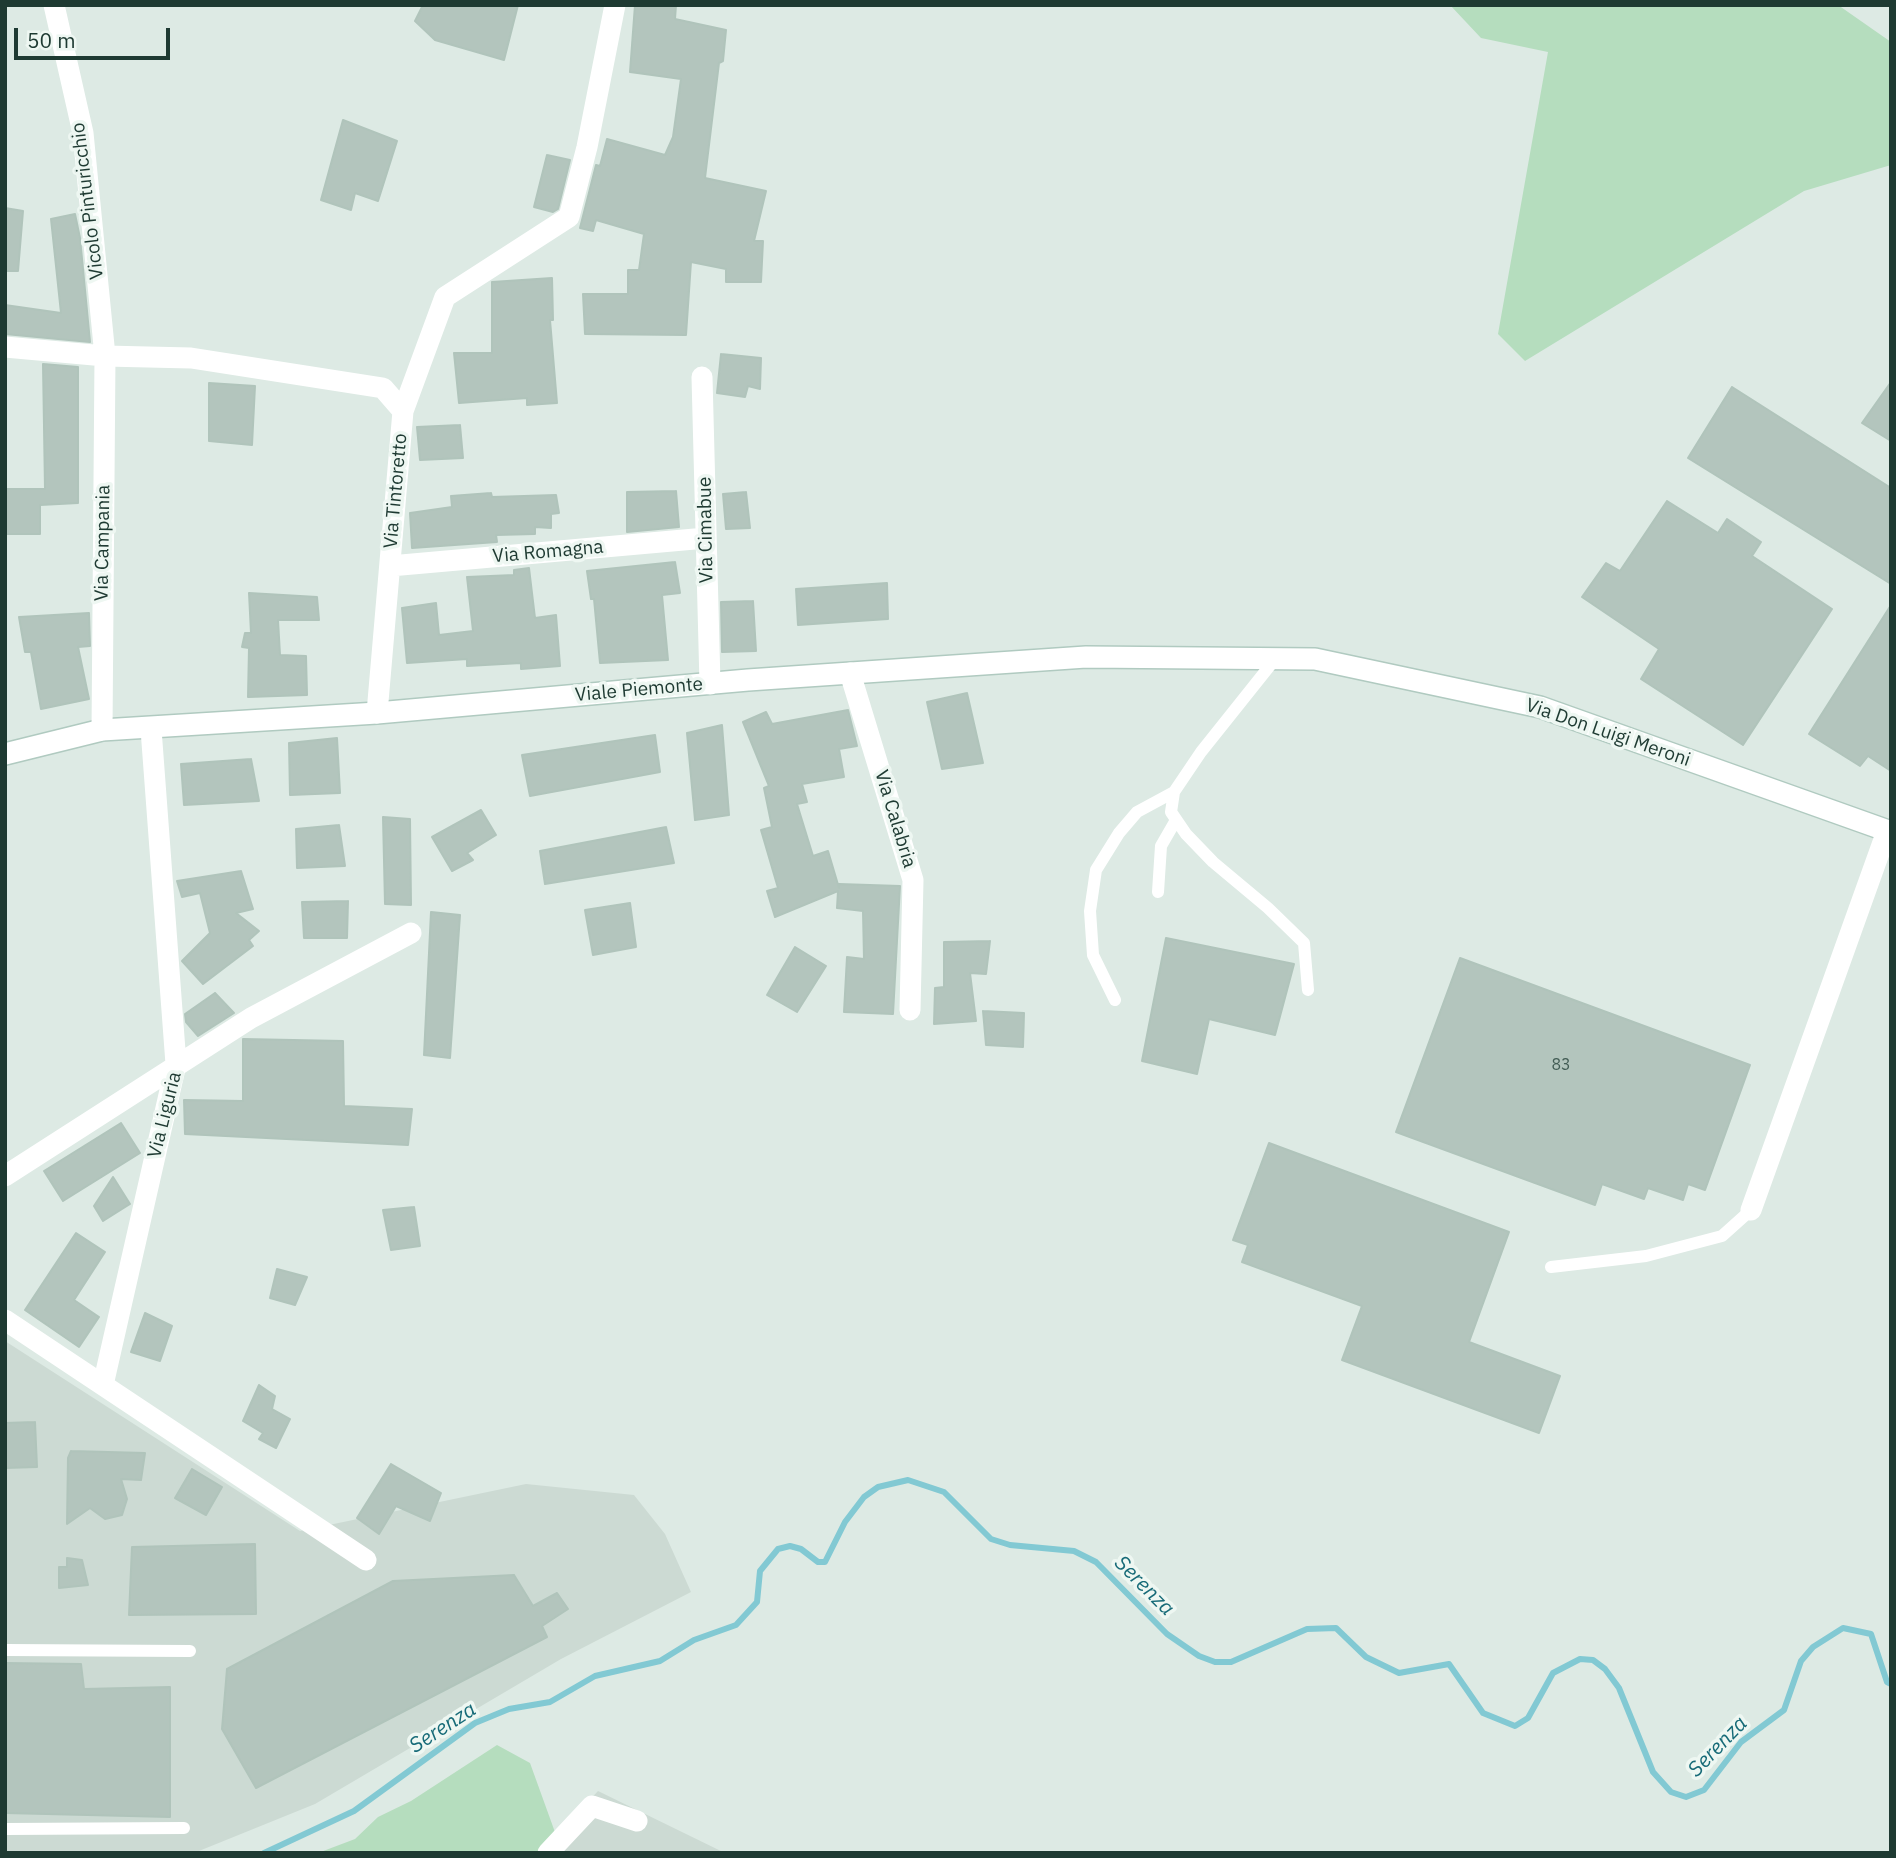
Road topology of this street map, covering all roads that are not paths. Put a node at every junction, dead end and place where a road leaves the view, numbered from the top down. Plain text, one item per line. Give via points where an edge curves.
1 (54, 5) edge
2 (615, 5) edge
3 (5, 347) edge
4 (105, 356) junction
5 (702, 377) dead end
6 (403, 411) junction
7 (706, 538) junction
8 (390, 566) junction
9 (1276, 658) junction
10 (850, 673) junction
11 (710, 684) junction
12 (377, 713) junction
13 (151, 729) junction
14 (102, 730) junction
15 (5, 754) edge
16 (1174, 792) junction
17 (1176, 820) junction
18 (1889, 832) edge
19 (1158, 892) dead end
20 (411, 933) dead end
21 (1308, 990) dead end
22 (1115, 1000) dead end
23 (910, 1010) dead end
24 (176, 1064) junction
25 (5, 1176) edge
26 (1751, 1210) joint
27 (1551, 1266) dead end
28 (5, 1320) edge
29 (103, 1385) junction
30 (366, 1560) dead end
31 (5, 1650) edge
32 (190, 1651) dead end
33 (636, 1821) dead end
34 (184, 1828) dead end
35 (5, 1829) edge
36 (548, 1853) edge

1 - 4 street, Vicolo Pinturicchio via 83,133
2 - 6 street via 569,216 445,297
3 - 4 street, Via Tintoretto
4 - 6 street, Via Tintoretto via 191,358 315,375 383,388
4 - 14 street, Via Campania
5 - 7 street, Via Cimabue
6 - 8 street, Via Tintoretto
7 - 8 street, Via Romagna
7 - 11 street, Via Cimabue
8 - 12 street, Via Tintoretto
9 - 10 street, Viale Piemonte via 1086,657
9 - 16 lane
9 - 18 street, Via Don Luigi Meroni via 1315,659 1540,706
10 - 11 street, Viale Piemonte
10 - 23 street, Via Calabria via 913,880
11 - 12 street, Viale Piemonte
12 - 13 street, Viale Piemonte
13 - 14 street, Viale Piemonte
13 - 24 street
14 - 15 street, Viale Piemonte
16 - 17 lane via 1171,812
16 - 22 lane via 1137,812 1096,870 1090,911 1093,955
17 - 19 lane via 1161,846
17 - 21 lane via 1213,862 1304,943
18 - 26 street
20 - 24 street, Via Liguria via 251,1018
24 - 25 street
24 - 29 street, Via Liguria
26 - 27 lane via 1722,1236 1646,1256
28 - 29 street
29 - 30 street
31 - 32 lane
33 - 36 street via 592,1806
34 - 35 lane

